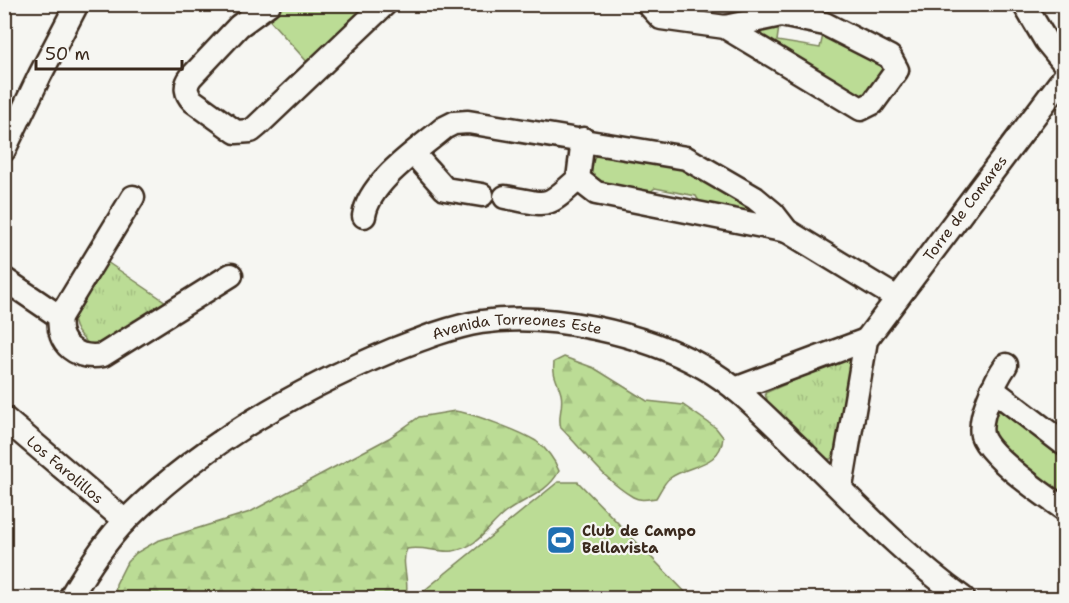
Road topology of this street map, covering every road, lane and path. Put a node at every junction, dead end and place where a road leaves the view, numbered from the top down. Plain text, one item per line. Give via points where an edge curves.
1 (78, 4) edge
2 (269, 4) edge
3 (385, 4) edge
4 (648, 4) edge
5 (1024, 4) edge
6 (725, 27) junction
7 (1065, 63) edge
8 (1065, 77) edge
9 (583, 139) junction
10 (4, 150) edge
11 (414, 154) junction
12 (578, 179) junction
13 (482, 195) dead end
14 (505, 197) dead end
15 (133, 198) dead end
16 (364, 216) dead end
17 (787, 231) junction
18 (231, 275) dead end
19 (4, 279) edge
20 (897, 298) junction
21 (60, 317) junction
22 (866, 340) junction
23 (1006, 365) dead end
24 (735, 389) junction
25 (992, 389) junction
26 (4, 418) edge
27 (1065, 444) edge
28 (841, 488) junction
29 (1065, 509) edge
30 (125, 521) junction
31 (70, 598) edge
32 (963, 598) edge

1 - 10 street
2 - 3 street via 239,26 186,85 193,101 236,132 251,131 257,126
4 - 6 street via 661,18
5 - 7 street via 1046,41
6 - 6 street via 861,109 873,103 897,70 891,57 825,24 781,15
8 - 20 street, Torre de Comares
9 - 11 street via 461,121 444,128
9 - 12 street
9 - 17 street via 686,158 764,205
11 - 13 street via 445,189
11 - 16 street via 372,193
12 - 14 street via 549,203
12 - 17 street via 596,193
15 - 21 street
17 - 20 street
18 - 21 street via 103,355 86,356 70,349 60,333
19 - 21 street
20 - 22 street, Torre de Comares
22 - 24 street
22 - 28 street, Torre de Comares
23 - 25 street
24 - 28 street, Avenida Torreones Este
24 - 30 street, Avenida Torreones Este via 686,358 619,335 523,320 467,325 368,360 295,397 199,458
25 - 27 street
25 - 29 street via 982,424 985,441 1023,479
26 - 30 street, Los Farolillos
28 - 32 street, Avenida Torreones Este via 912,557
30 - 31 street, Avenida Torreones Este

